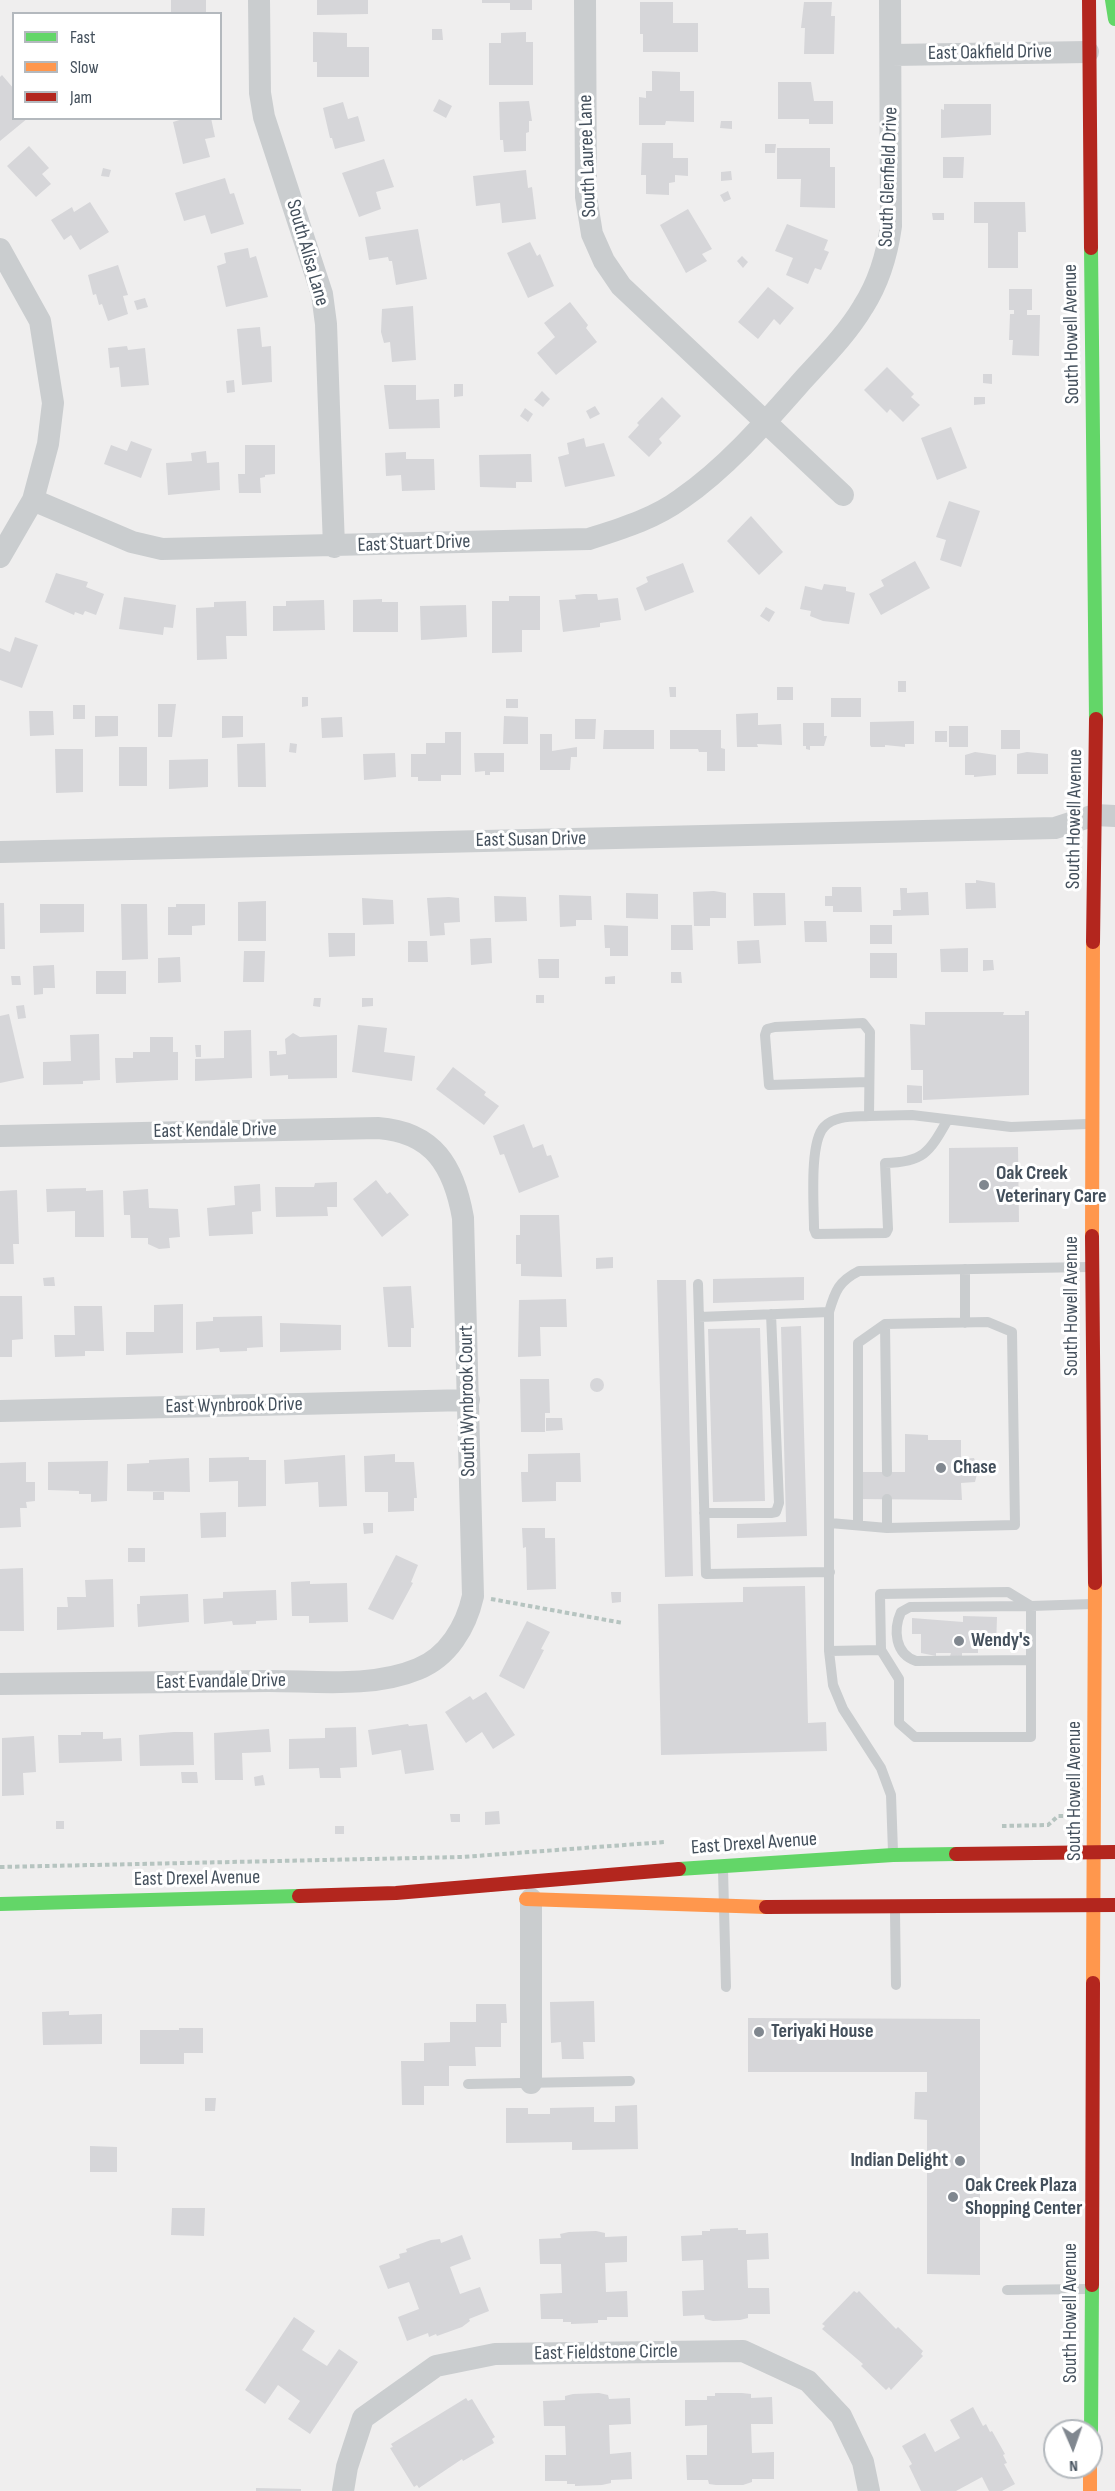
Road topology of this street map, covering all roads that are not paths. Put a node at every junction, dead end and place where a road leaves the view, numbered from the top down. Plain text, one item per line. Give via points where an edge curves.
1 (259, 0) edge
2 (585, 0) edge
3 (890, 0) edge
4 (1089, 0) edge
5 (1112, 0) edge
6 (1115, 19) edge
7 (892, 55) junction
8 (1096, 56) junction
9 (0, 249) edge
10 (765, 422) junction
11 (843, 495) dead end
12 (33, 500) junction
13 (334, 547) junction
14 (0, 557) edge
15 (1063, 828) junction
16 (1106, 834) edge
17 (0, 852) edge
18 (868, 1082) junction
19 (869, 1116) junction
20 (947, 1121) junction
21 (1091, 1124) junction
22 (0, 1136) edge
23 (428, 1144) joint
24 (1091, 1268) junction
25 (965, 1269) junction
26 (698, 1284) dead end
27 (829, 1312) junction
28 (771, 1314) junction
29 (699, 1317) junction
30 (965, 1323) junction
31 (885, 1324) junction
32 (469, 1400) junction
33 (0, 1411) edge
34 (887, 1472) dead end
35 (887, 1499) dead end
36 (704, 1513) junction
37 (830, 1523) junction
38 (858, 1524) junction
39 (888, 1528) junction
40 (830, 1572) junction
41 (1095, 1604) junction
42 (1031, 1606) junction
43 (881, 1650) junction
44 (829, 1651) junction
45 (438, 1657) joint
46 (1032, 1660) junction
47 (0, 1684) edge
48 (1094, 1852) junction
49 (1115, 1852) edge
50 (892, 1855) junction
51 (723, 1865) junction
52 (396, 1893) junction
53 (531, 1899) junction
54 (0, 1904) edge
55 (1093, 1905) junction
56 (1115, 1905) edge
57 (724, 1907) junction
58 (895, 1908) junction
59 (896, 1985) dead end
60 (726, 1987) dead end
61 (630, 2081) dead end
62 (531, 2083) junction
63 (468, 2084) dead end
64 (1091, 2289) junction
65 (1007, 2290) dead end
66 (1090, 2419) edge
67 (343, 2491) edge
68 (869, 2491) edge

1 - 13 street, South Alisa Lane via 264,117 322,294
2 - 10 street, South Lauree Lane via 586,197 592,234 621,286
3 - 7 street, South Glenfield Drive
4 - 8 main road, South Howell Avenue
5 - 6 main road
7 - 8 street, East Oakfield Drive
7 - 10 street, South Glenfield Drive via 891,226 887,255 862,309
8 - 16 main road, South Howell Avenue
9 - 12 street via 40,321 53,403 48,444
10 - 11 street, South Lauree Lane
10 - 13 street, East Stuart Drive via 715,473 680,501 636,524 589,539
12 - 13 street, East Stuart Drive via 132,542 162,549
12 - 14 street
15 - 16 street, East Susan Drive
15 - 16 street
15 - 17 street, East Susan Drive
16 - 21 main road, South Howell Avenue
18 - 18 lane via 870,1032 863,1023 767,1029 769,1085
18 - 19 lane
19 - 20 lane via 912,1115
19 - 20 lane via 842,1117 825,1126 816,1139 816,1234 886,1233 885,1163 907,1162 923,1156
20 - 21 lane via 1011,1127
21 - 24 main road, South Howell Avenue
22 - 23 street, East Kendale Drive via 378,1128 401,1131
23 - 32 street, South Wynbrook Court via 452,1177 463,1218
24 - 25 lane
24 - 41 main road, South Howell Avenue
25 - 27 lane via 859,1271 836,1288
25 - 30 lane
26 - 29 lane
27 - 28 lane
27 - 37 lane
28 - 29 lane
28 - 36 lane via 779,1503 776,1512
29 - 36 lane
30 - 31 lane
30 - 39 lane via 988,1322 1012,1332 1015,1525
31 - 34 lane
31 - 38 lane via 858,1343
32 - 33 street, East Wynbrook Drive
32 - 45 street, South Wynbrook Court via 473,1596 462,1628
35 - 39 lane
36 - 40 lane via 706,1574
37 - 38 lane
37 - 40 lane
38 - 39 lane
40 - 44 lane
41 - 42 lane
41 - 48 main road, South Howell Avenue
42 - 43 lane via 1008,1592 880,1594
42 - 46 lane
42 - 46 lane via 910,1607 901,1612 898,1620 898,1650 916,1661
43 - 44 lane
43 - 46 lane via 899,1679 899,1723 915,1737 1031,1737
44 - 50 lane via 833,1685 843,1709 882,1768 891,1795
45 - 47 street, East Evandale Drive via 398,1676 370,1679
48 - 49 main road, East Drexel Avenue
48 - 50 main road, East Drexel Avenue
48 - 55 main road, South Howell Avenue
50 - 51 main road, East Drexel Avenue
51 - 52 main road, East Drexel Avenue
51 - 57 lane
52 - 53 main road, East Drexel Avenue
52 - 54 main road, East Drexel Avenue
53 - 57 main road, East Drexel Avenue
53 - 62 street
55 - 56 main road, East Drexel Avenue
55 - 58 main road, East Drexel Avenue
55 - 64 main road, South Howell Avenue
57 - 58 main road, East Drexel Avenue
57 - 60 lane
58 - 59 lane
61 - 62 lane
62 - 63 lane
64 - 65 lane
64 - 66 main road, South Howell Avenue
67 - 68 street, East Fieldstone Circle via 363,2418 436,2366 495,2354 743,2351 808,2381 841,2416 863,2462

